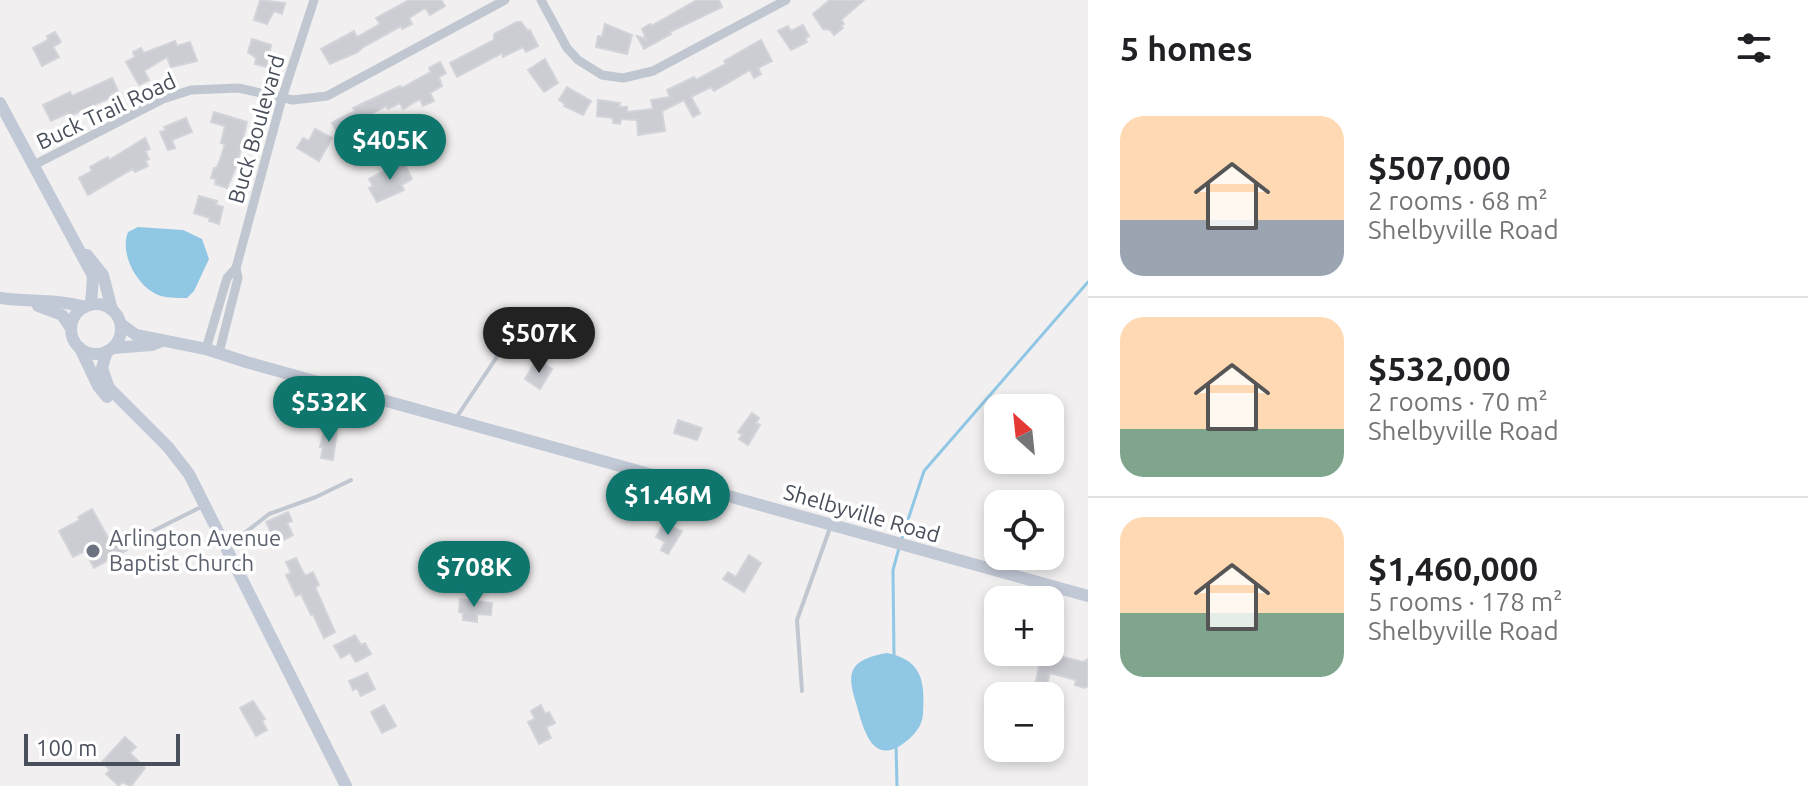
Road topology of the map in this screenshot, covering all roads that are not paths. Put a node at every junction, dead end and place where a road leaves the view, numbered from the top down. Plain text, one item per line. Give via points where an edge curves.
1 (314, 0) edge
2 (505, 0) edge
3 (541, 0) edge
4 (786, 0) edge
5 (282, 98) junction
6 (0, 103) edge
7 (32, 166) junction
8 (81, 252) junction
9 (0, 298) edge
10 (27, 302) junction
11 (88, 306) junction
12 (112, 310) junction
13 (525, 315) dead end
14 (121, 324) junction
15 (71, 328) junction
16 (162, 341) junction
17 (80, 348) junction
18 (110, 349) junction
19 (212, 351) junction
20 (133, 414) junction
21 (455, 420) junction
22 (351, 480) dead end
23 (205, 504) junction
24 (831, 525) junction
25 (137, 539) dead end
26 (226, 547) junction
27 (1088, 596) edge
28 (802, 691) dead end
29 (346, 786) edge

1 - 5 street, Buck Boulevard
2 - 5 street, Buck Trail Road via 327,96
3 - 4 street via 578,60 602,75 623,78 653,71
5 - 7 street, Buck Trail Road via 224,87 177,94
5 - 19 street, Buck Boulevard via 236,268 238,278
6 - 7 main road
7 - 8 main road
8 - 11 main road via 94,280
8 - 12 main road via 100,270
9 - 10 main road
10 - 11 main road
10 - 15 main road via 62,315
11 - 12 main road
11 - 15 main road via 75,315
12 - 14 main road
13 - 21 lane
14 - 16 main road via 136,335
14 - 18 main road via 120,337
15 - 17 main road
16 - 18 main road
16 - 19 main road, Shelbyville Road
17 - 18 main road via 95,354
17 - 20 main road via 102,392
18 - 20 main road via 102,368 104,380
19 - 21 main road, Shelbyville Road
20 - 23 main road via 183,465
21 - 24 main road, Shelbyville Road
22 - 26 lane via 269,514
23 - 25 lane
23 - 26 main road
24 - 27 main road, Shelbyville Road
24 - 28 lane via 797,620
26 - 29 main road

